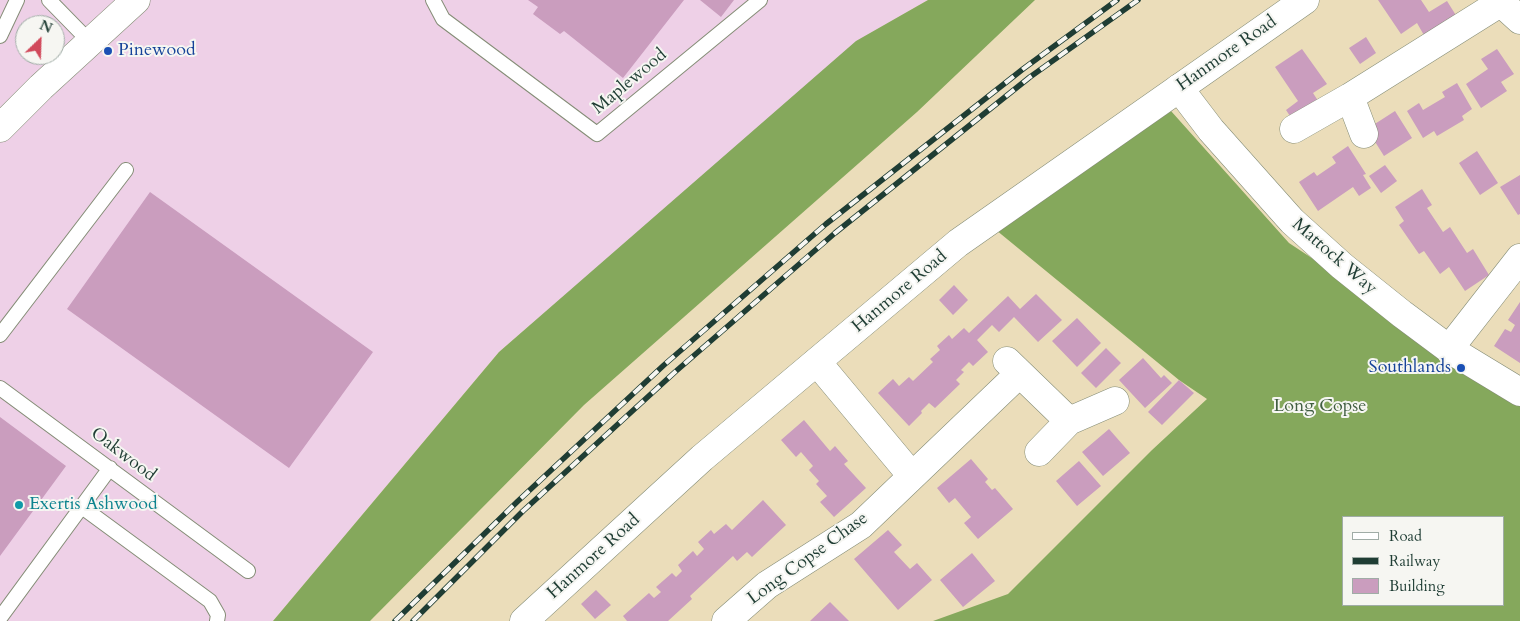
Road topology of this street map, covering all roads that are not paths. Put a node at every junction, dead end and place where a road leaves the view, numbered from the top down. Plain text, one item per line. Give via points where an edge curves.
1 (17, 0) edge
2 (49, 0) edge
3 (136, 0) edge
4 (433, 0) edge
5 (760, 0) edge
6 (1305, 0) edge
7 (1506, 8) edge
8 (0, 36) edge
9 (90, 42) junction
10 (1179, 88) junction
11 (1350, 98) junction
12 (0, 128) edge
13 (1294, 129) dead end
14 (1364, 134) dead end
15 (126, 170) dead end
16 (1520, 258) edge
17 (0, 335) edge
18 (1449, 349) junction
19 (817, 362) junction
20 (0, 388) edge
21 (1520, 392) edge
22 (1115, 401) dead end
23 (1069, 421) junction
24 (1039, 452) dead end
25 (110, 468) junction
26 (912, 476) junction
27 (82, 507) junction
28 (248, 571) dead end
29 (0, 618) edge
30 (216, 621) edge
31 (524, 621) edge
32 (726, 621) edge

1 - 8 lane
2 - 9 lane
3 - 9 street
4 - 5 lane, Maplewood via 443,19 597,134
6 - 10 street, Hanmore Road
7 - 11 street
9 - 12 street
10 - 18 street, Mattock Way via 1211,130 1292,221 1357,278
10 - 19 street, Hanmore Road via 958,243
11 - 13 street
11 - 14 street
15 - 17 lane
16 - 18 street
18 - 21 street, Mattock Way
19 - 26 street
19 - 31 street, Hanmore Road via 702,458
20 - 25 lane, Oakwood
22 - 23 street
23 - 24 street
23 - 26 street, Long Copse Chase via 1013,367
25 - 27 lane
25 - 28 lane, Oakwood
26 - 32 street, Long Copse Chase via 860,525 766,585
27 - 29 lane
27 - 30 lane via 210,601 218,615

